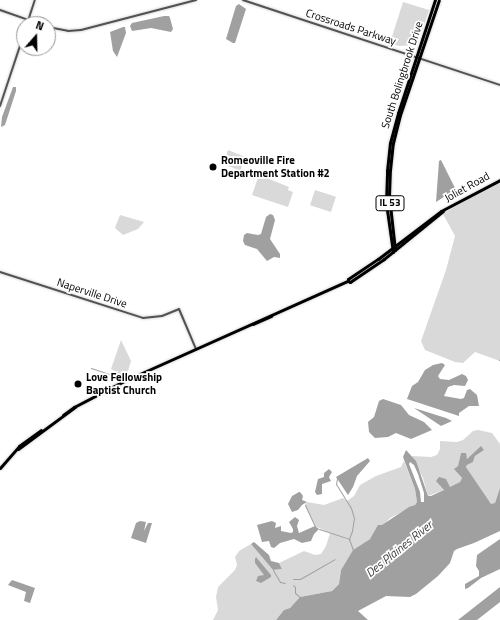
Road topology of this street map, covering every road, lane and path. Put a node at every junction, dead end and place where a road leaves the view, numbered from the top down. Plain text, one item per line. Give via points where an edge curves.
1 (35, 0) edge
2 (196, 0) edge
3 (243, 0) edge
4 (435, 0) edge
5 (439, 0) edge
6 (0, 10) edge
7 (17, 16) edge
8 (30, 16) edge
9 (56, 28) edge
10 (17, 56) edge
11 (417, 57) junction
12 (500, 84) edge
13 (0, 106) edge
14 (500, 180) edge
15 (394, 249) junction
16 (0, 272) edge
17 (196, 349) junction
18 (0, 468) edge

1 - 8 street
2 - 9 street via 81,30 68,31
3 - 11 street, Crossroads Parkway
4 - 11 main road, South Bolingbrook Drive / IL 53
5 - 11 main road, South Bolingbrook Drive / IL 53
6 - 7 street
10 - 13 street
11 - 12 street, Crossroads Parkway
11 - 15 main road, South Bolingbrook Drive / IL 53 via 392,154 389,196
14 - 15 main road, Joliet Road via 443,211
15 - 17 main road, Joliet Road via 348,281
16 - 17 street, Naperville Drive via 143,318 162,316 179,309
17 - 18 main road, Joliet Road via 116,385 75,407 41,430

